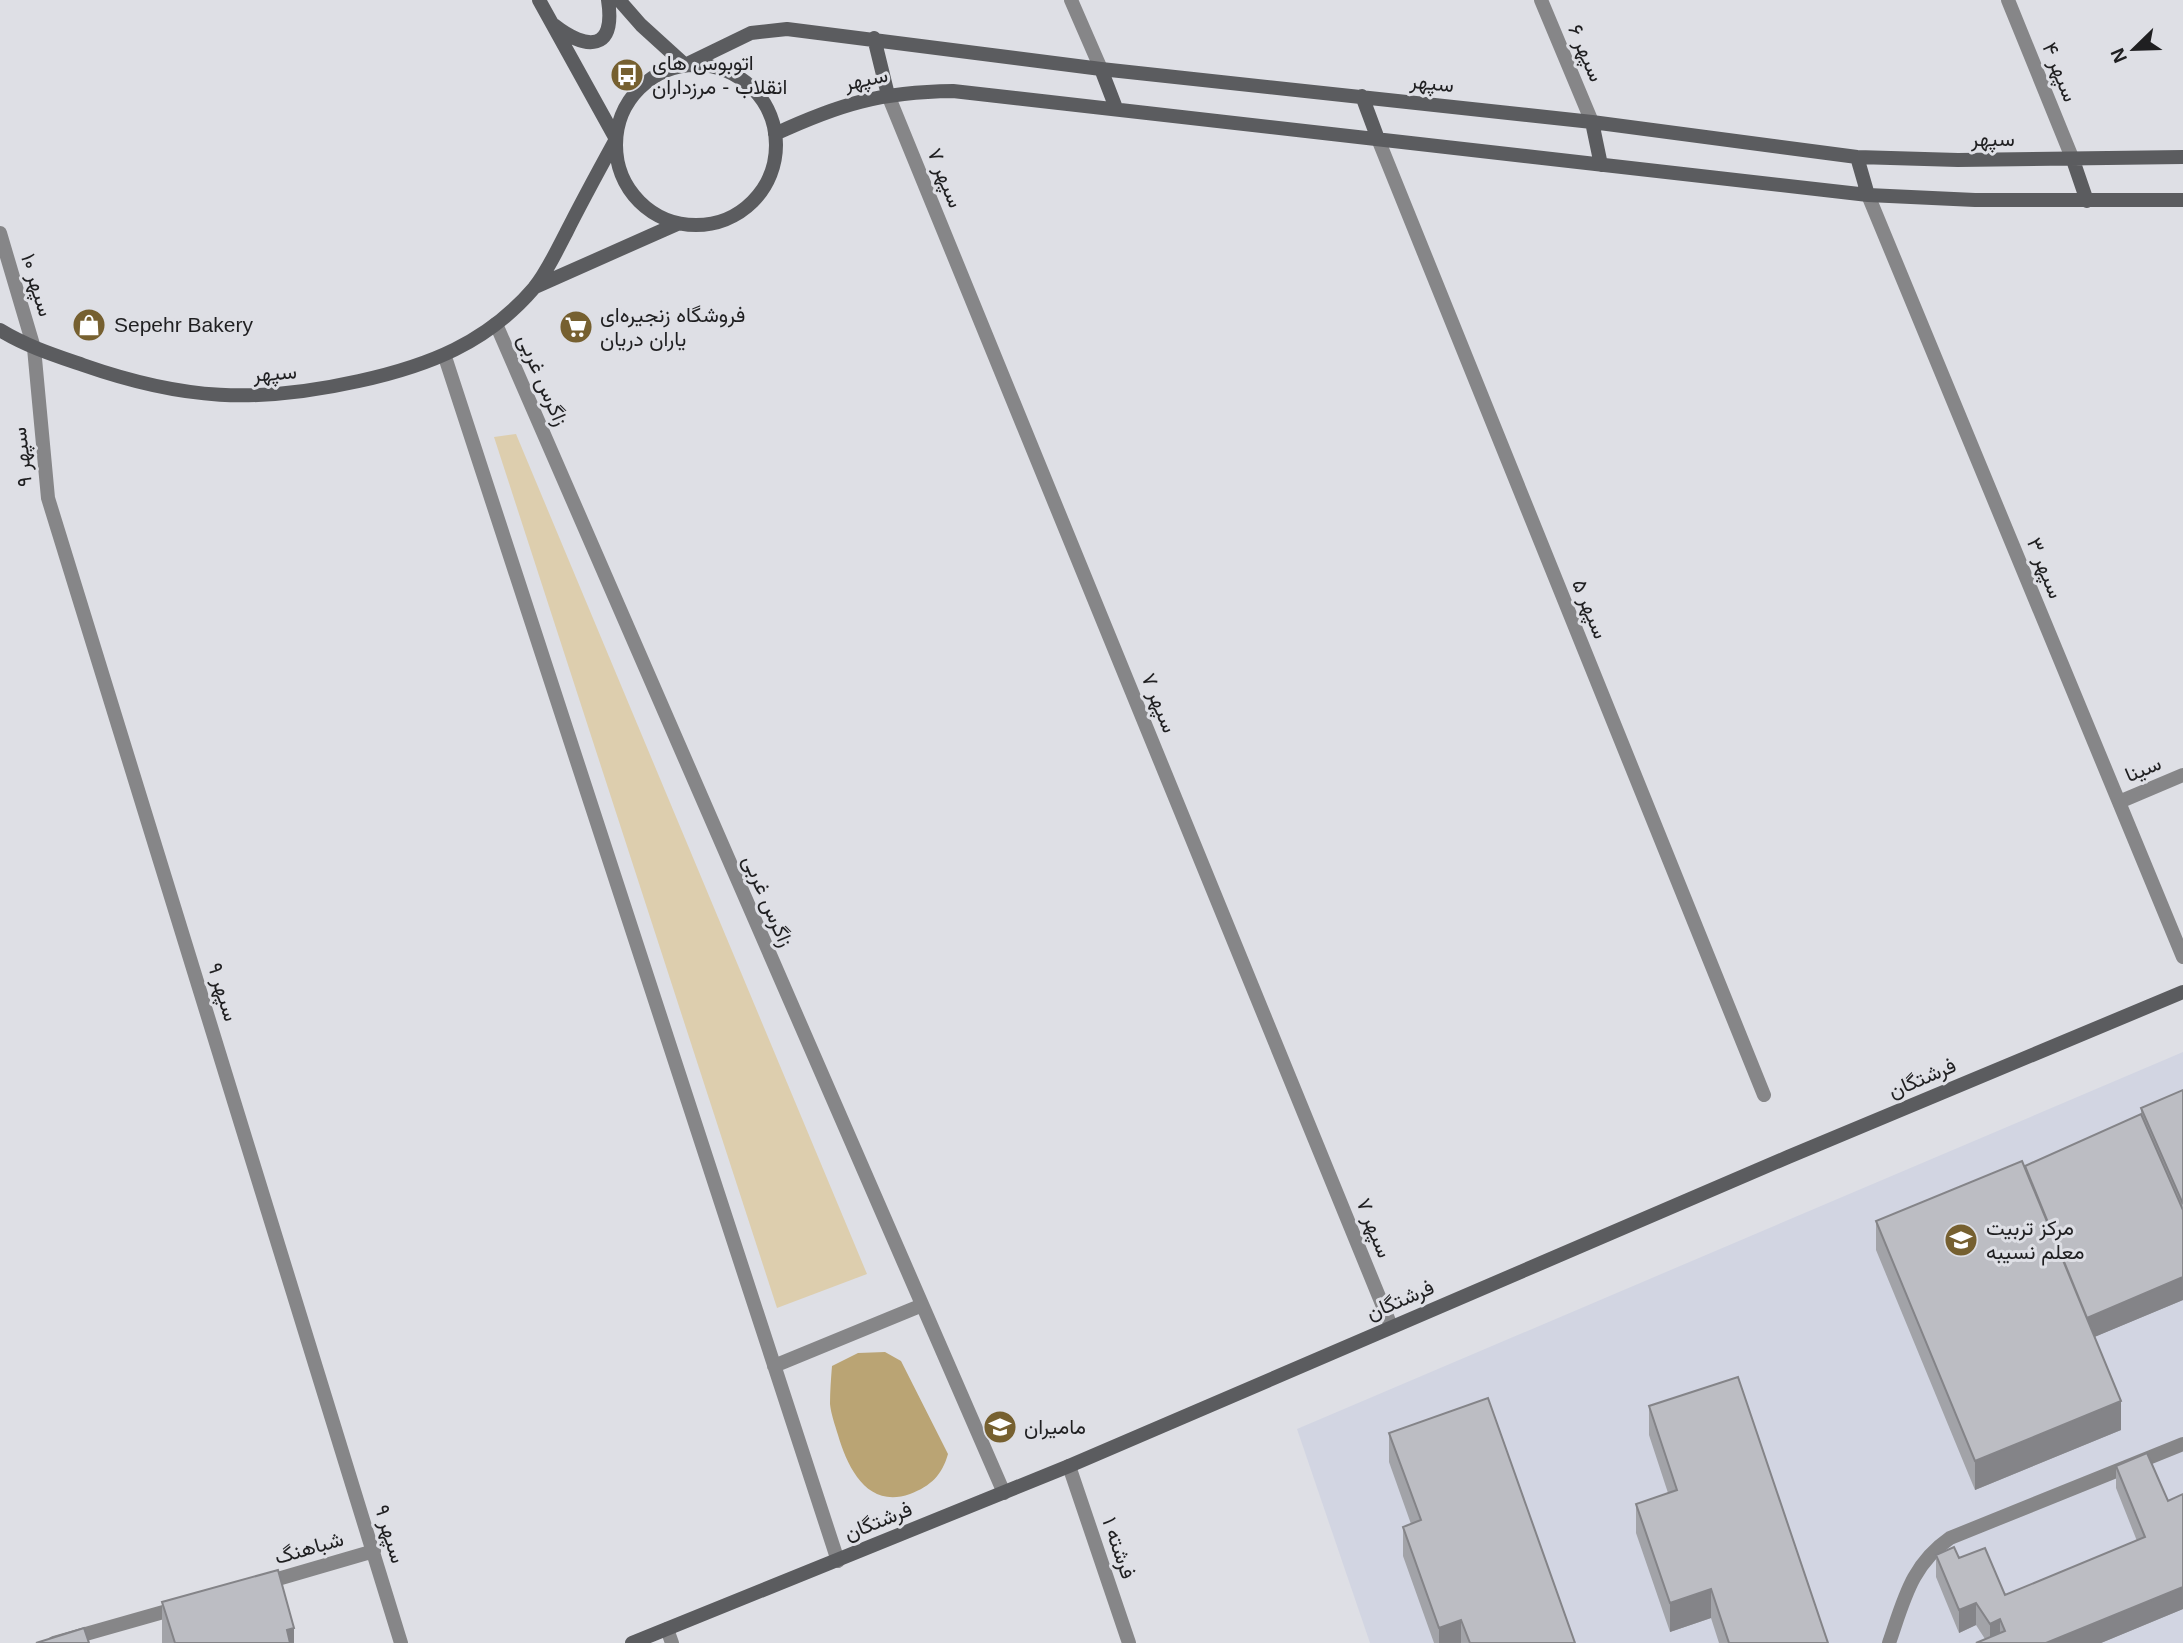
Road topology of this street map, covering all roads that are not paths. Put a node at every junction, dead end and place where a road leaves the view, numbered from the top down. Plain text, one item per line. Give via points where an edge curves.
1 (538, 0) edge
2 (608, 0) edge
3 (619, 0) edge
4 (1071, 0) edge
5 (1541, 0) edge
6 (2008, 0) edge
7 (547, 20) junction
8 (874, 38) junction
9 (685, 65) junction
10 (1101, 69) junction
11 (888, 95) junction
12 (1362, 96) junction
13 (1116, 108) junction
14 (1592, 122) junction
15 (775, 134) junction
16 (616, 138) junction
17 (1378, 139) junction
18 (1857, 156) junction
19 (2183, 157) edge
20 (2073, 160) junction
21 (1601, 165) junction
22 (1868, 195) junction
23 (2183, 200) edge
24 (2087, 201) junction
25 (677, 224) junction
26 (0, 233) edge
27 (535, 287) junction
28 (496, 324) junction
29 (0, 330) edge
30 (34, 348) junction
31 (445, 357) junction
32 (2183, 775) edge
33 (2119, 802) junction
34 (2183, 957) edge
35 (2183, 992) edge
36 (1764, 1095) dead end
37 (920, 1306) junction
38 (1391, 1326) junction
39 (774, 1366) junction
40 (2183, 1444) edge
41 (1069, 1466) junction
42 (1004, 1493) junction
43 (374, 1551) junction
44 (838, 1561) junction
45 (254, 1586) edge
46 (201, 1601) edge
47 (667, 1629) junction
48 (54, 1643) edge
49 (401, 1643) edge
50 (632, 1643) edge
51 (672, 1643) edge
52 (1129, 1643) edge
53 (1889, 1643) edge

1 - 7 street
2 - 7 street via 611,22 603,36 590,44 574,41
3 - 9 street
4 - 10 street
5 - 14 street, سپهر ۶
6 - 20 street, سپهر ۴
7 - 16 street
8 - 9 street, سپهر via 787,29 751,33
8 - 10 street, سپهر
8 - 11 street
9 - 15 street via 729,71 747,83 763,99
9 - 16 street via 659,73 637,89 622,112
10 - 12 street, سپهر
10 - 13 street
11 - 13 street, سپهر via 953,91
11 - 15 street, سپهر via 832,108
11 - 38 street, سپهر ۷
12 - 14 street, سپهر
12 - 17 street
13 - 17 street, سپهر
14 - 18 street, سپهر
14 - 21 street
15 - 25 street via 777,152 769,179 754,202 732,218 704,226
16 - 25 street via 616,158 631,194 651,213
16 - 27 street
17 - 21 street, سپهر
17 - 36 street, سپهر ۵
18 - 20 street, سپهر
18 - 22 street
19 - 20 street, سپهر
20 - 24 street
21 - 22 street, سپهر
22 - 24 street, سپهر
22 - 33 street, سپهر ۳
23 - 24 street, سپهر
25 - 27 street
26 - 30 street, سپهر ۱۰
27 - 28 street, سپهر
28 - 31 street, سپهر
28 - 37 street, زاگرس غربی
29 - 30 street, سپهر
30 - 31 street, سپهر via 147,385 204,395 253,397 326,388
30 - 43 street, سپهر ۹ via 48,498
31 - 39 street
32 - 33 street, سینا
33 - 34 street, سپهر ۳
35 - 38 street, فرشتگان
37 - 39 street
37 - 42 street, زاگرس غربی
38 - 41 street, فرشتگان
39 - 44 street
40 - 53 street via 1950,1538 1931,1552 1912,1579
41 - 42 street, فرشتگان
41 - 52 street, فرشته ۱
42 - 44 street, فرشتگان
43 - 45 street, شباهنگ
43 - 49 street, سپهر ۹
44 - 47 street, فرشتگان
46 - 48 street
47 - 50 street, فرشتگان
47 - 51 street

